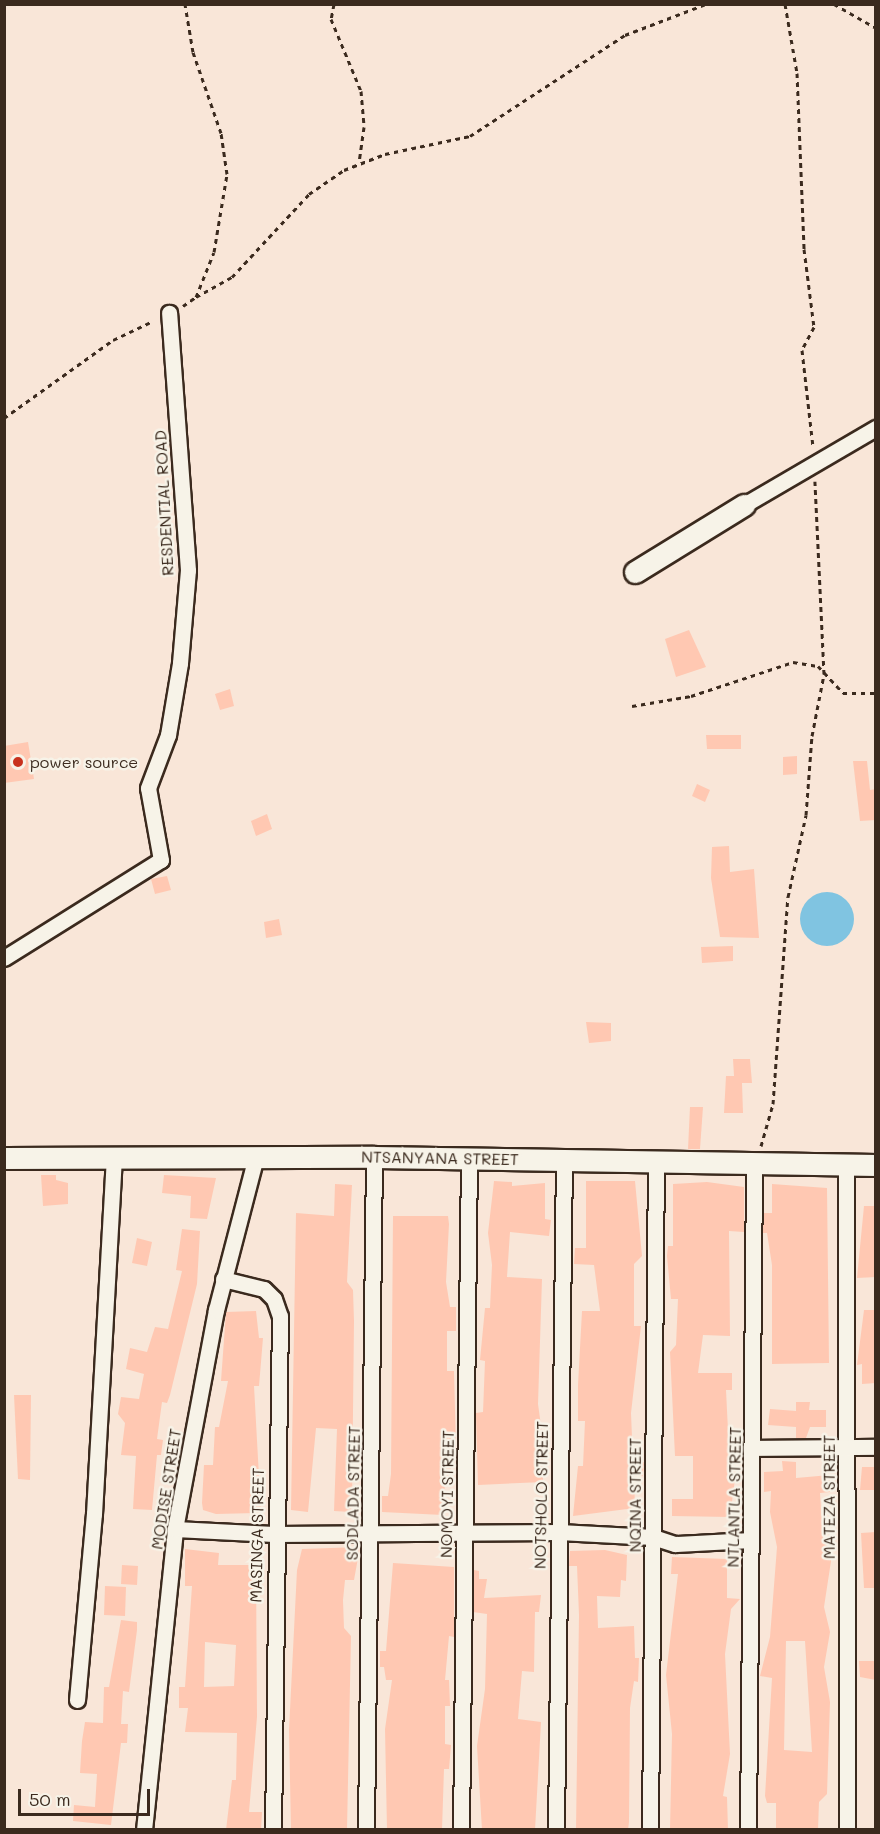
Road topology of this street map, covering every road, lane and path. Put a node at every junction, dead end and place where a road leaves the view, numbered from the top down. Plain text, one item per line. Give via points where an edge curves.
1 (185, 4) edge
2 (334, 4) edge
3 (706, 4) edge
4 (786, 4) edge
5 (834, 4) edge
6 (876, 28) edge
7 (359, 162) junction
8 (196, 297) junction
9 (169, 313) junction
10 (4, 418) edge
11 (876, 428) edge
12 (814, 462) junction
13 (744, 505) joint
14 (635, 572) dead end
15 (824, 674) junction
16 (876, 693) edge
17 (632, 706) dead end
18 (4, 958) edge
19 (374, 1157) junction
20 (4, 1158) edge
21 (469, 1158) junction
22 (114, 1160) junction
23 (255, 1160) junction
24 (564, 1160) junction
25 (656, 1161) junction
26 (754, 1164) junction
27 (846, 1165) junction
28 (876, 1166) edge
29 (223, 1279) junction
30 (847, 1447) junction
31 (876, 1447) edge
32 (753, 1448) junction
33 (176, 1529) junction
34 (465, 1530) junction
35 (371, 1532) junction
36 (559, 1532) junction
37 (274, 1534) junction
38 (653, 1537) junction
39 (751, 1540) junction
40 (78, 1700) dead end
41 (144, 1830) edge
42 (273, 1830) edge
43 (366, 1830) edge
44 (461, 1830) edge
45 (556, 1830) edge
46 (650, 1830) edge
47 (748, 1830) edge
48 (847, 1830) edge

1 - 8 path via 193,51 220,133 227,174 221,227
2 - 7 path via 331,19 362,91 364,127
3 - 7 path via 625,35 470,136
4 - 12 path via 797,73 804,249 814,327 802,350
5 - 6 path
7 - 8 path via 309,194 232,277
8 - 9 path
9 - 10 path via 113,340
9 - 18 street, RESDENTIAL ROAD via 188,570 180,663 168,735 148,788 161,860
11 - 12 street
12 - 13 street
12 - 15 path
13 - 14 street
15 - 16 path via 843,693
15 - 17 path via 818,666 793,662 691,696
15 - 26 path via 812,736 806,815 788,897 773,1104
19 - 21 street, NTSANYANA STREET
19 - 23 street, NTSANYANA STREET
19 - 35 street, SODLADA STREET
20 - 22 street, NTSANYANA STREET
21 - 24 street, NTSANYANA STREET
21 - 34 street, NOMOYI STREET
22 - 23 street, NTSANYANA STREET
22 - 40 street via 94,1515
23 - 29 street, MODISE STREET
24 - 25 street, NTSANYANA STREET
24 - 36 street, NOTSHOLO STREET
25 - 26 street, NTSANYANA STREET
25 - 38 street, NQINA STREET
26 - 27 street, NTSANYANA STREET
26 - 32 street, NTLANTLA STREET
27 - 28 street, NTSANYANA STREET
27 - 30 street, MATEZA STREET
29 - 33 street, MODISE STREET
29 - 37 street, MASINGA STREET via 264,1289 274,1299 280,1316
30 - 31 street
30 - 32 street
30 - 48 street, MATEZA STREET
32 - 39 street, NTLANTLA STREET
33 - 37 street
33 - 41 street, MODISE STREET
34 - 35 street
34 - 36 street
34 - 44 street, NOMOYI STREET
35 - 37 street
35 - 43 street, SODLADA STREET
36 - 38 street
36 - 45 street, NOTSHOLO STREET
37 - 42 street, MASINGA STREET
38 - 39 street via 675,1544
38 - 46 street, NQINA STREET
39 - 47 street, NTLANTLA STREET

